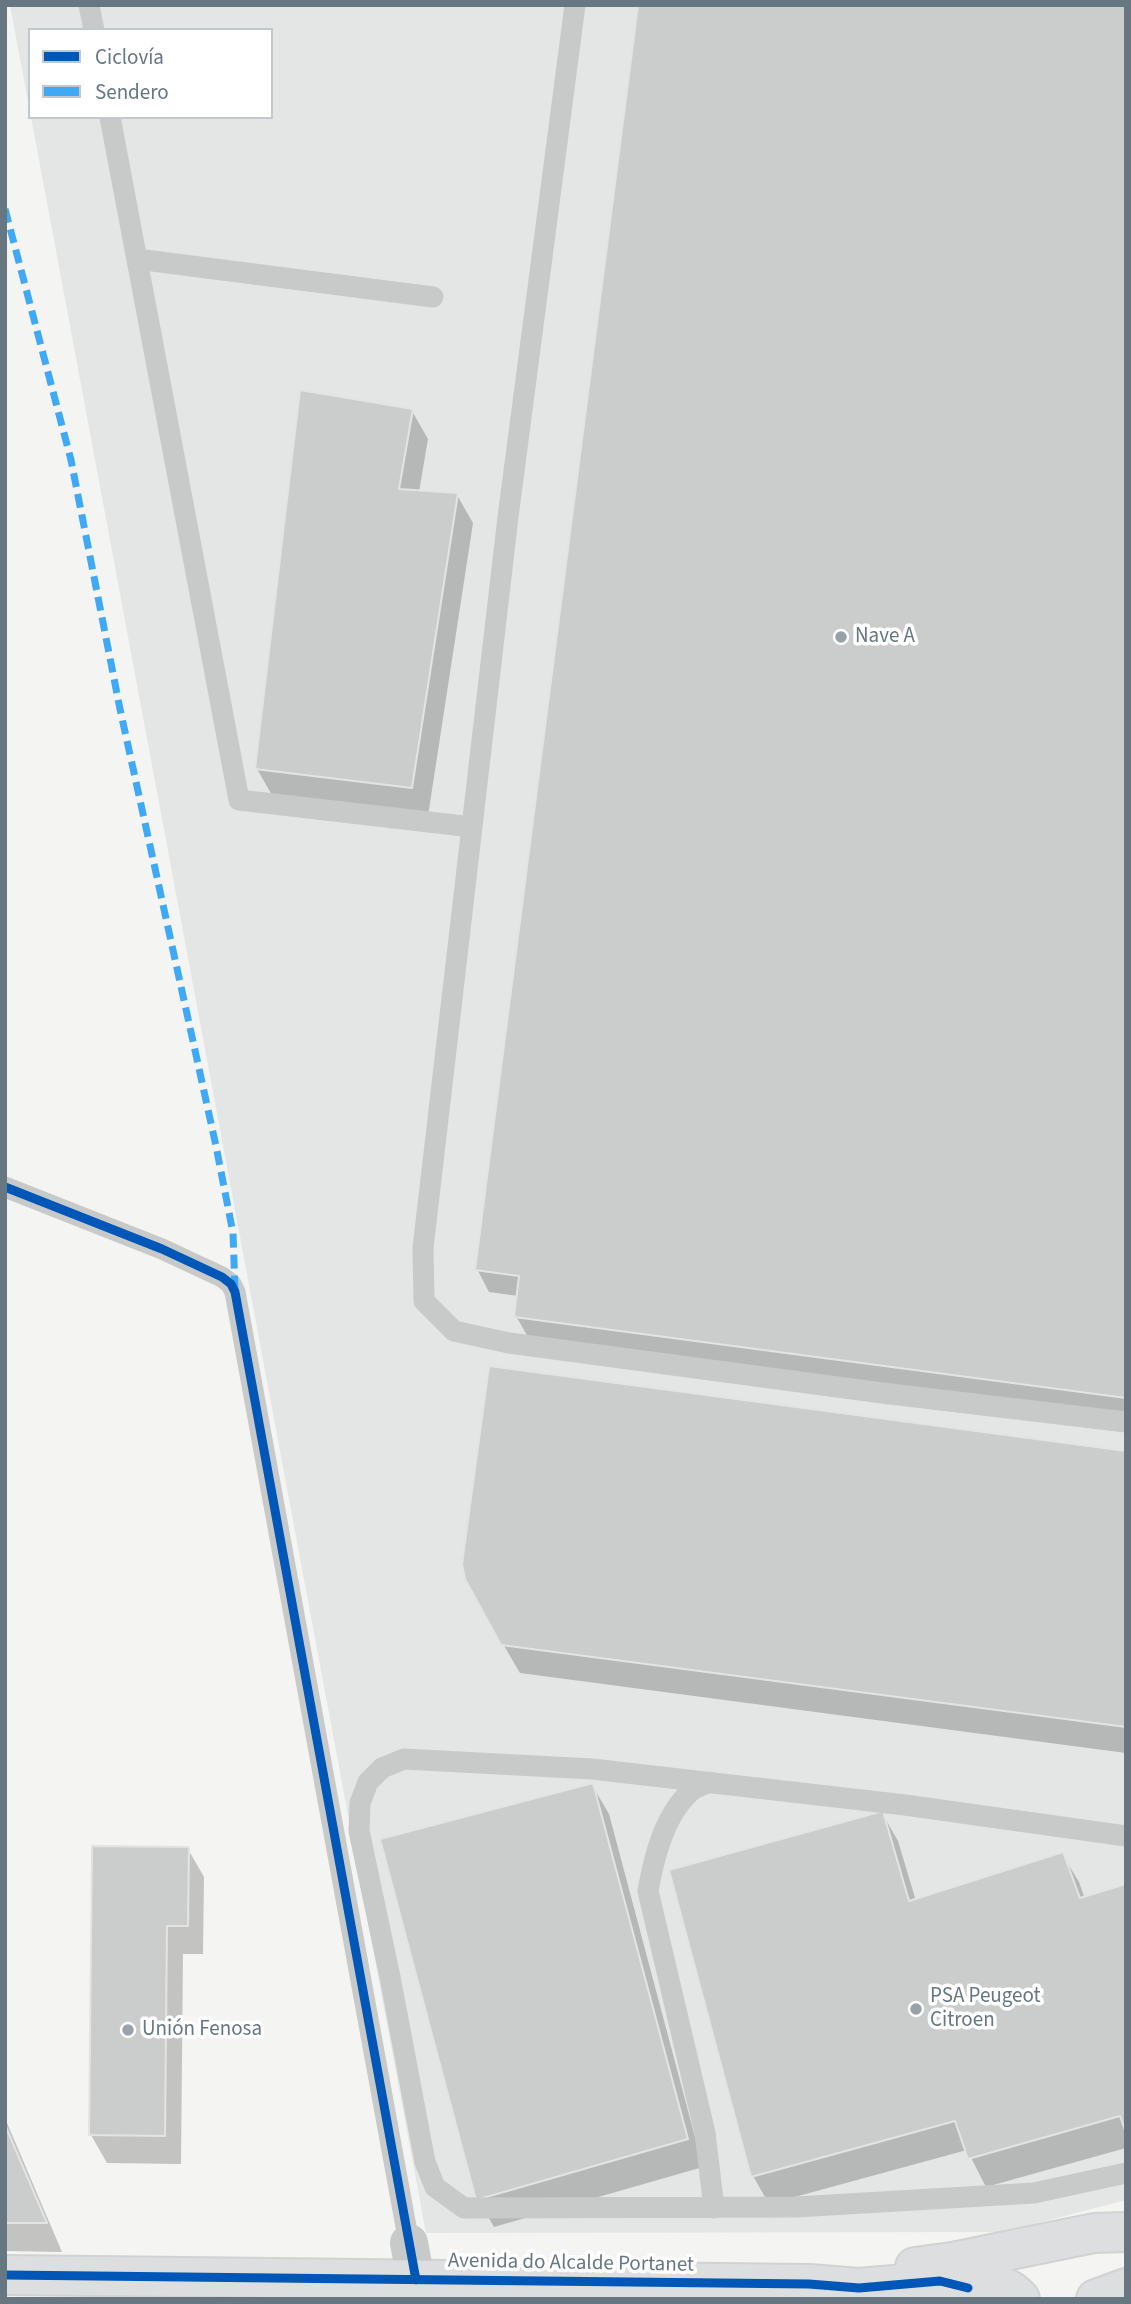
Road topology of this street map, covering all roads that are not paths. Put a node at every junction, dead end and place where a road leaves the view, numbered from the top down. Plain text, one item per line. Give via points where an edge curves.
1 (89, 5) edge
2 (575, 5) edge
3 (94, 28) edge
4 (110, 119) edge
5 (137, 259) junction
6 (433, 297) dead end
7 (472, 827) junction
8 (5, 1187) edge
9 (1126, 1422) edge
10 (710, 1782) junction
11 (1126, 1836) edge
12 (1126, 2172) edge
13 (714, 2208) junction
14 (1125, 2232) edge
15 (412, 2261) junction
16 (5, 2275) edge
17 (809, 2284) junction
18 (1126, 2288) edge
19 (984, 2292) edge
20 (1096, 2299) edge

1 - 3 lane
2 - 7 lane
4 - 5 lane
5 - 6 lane
5 - 7 lane via 239,800
7 - 9 lane via 423,1248 424,1301 454,1331 509,1343
8 - 15 lane via 162,1249 222,1277 235,1292
10 - 11 lane
10 - 13 lane via 692,1790 673,1814 654,1857 648,1891 705,2133
10 - 13 lane via 592,1769 404,1759 382,1768 368,1782 360,1803 359,1831 425,2162 435,2187 464,2208
12 - 13 lane via 1034,2193
14 - 17 main road via 1094,2233 952,2262
14 - 19 main road via 1106,2248 1014,2269
15 - 16 main road, Avenida do Alcalde Portanet
15 - 17 main road, Avenida do Alcalde Portanet
17 - 19 main road, Avenida do Alcalde Portanet via 859,2288 940,2281
18 - 20 main road

